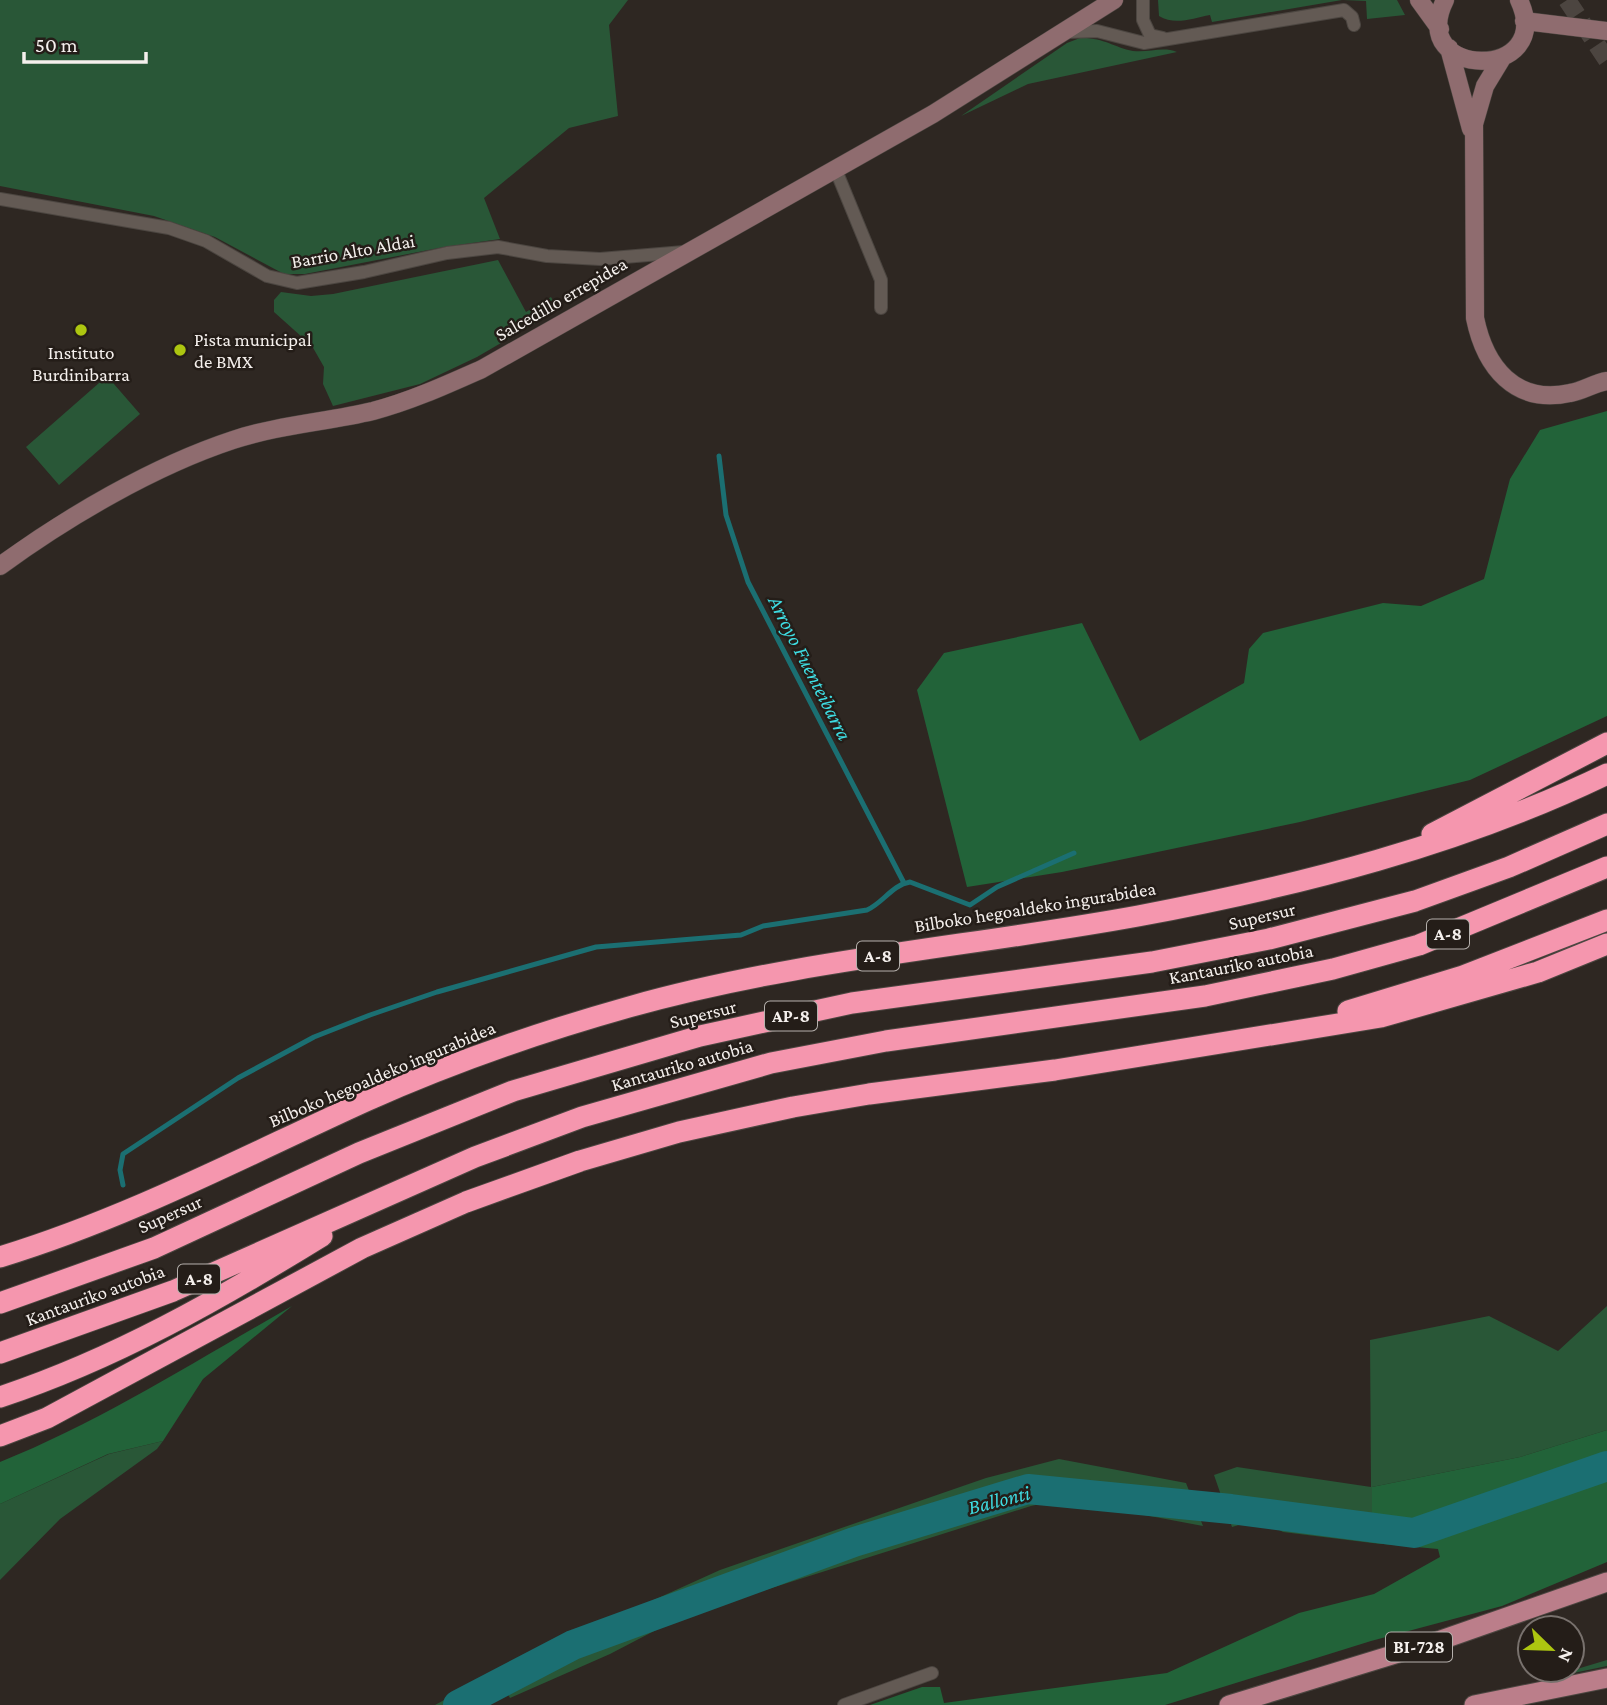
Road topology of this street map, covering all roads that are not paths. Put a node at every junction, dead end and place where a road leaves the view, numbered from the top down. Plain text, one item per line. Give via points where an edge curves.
1 (1114, 0) edge
2 (1143, 0) edge
3 (1419, 0) edge
4 (1445, 0) edge
5 (1518, 0) edge
6 (1524, 21) junction
7 (1354, 25) dead end
8 (1440, 29) junction
9 (1607, 31) edge
10 (1063, 33) junction
11 (1163, 38) junction
12 (1449, 48) junction
13 (1502, 58) junction
14 (1474, 146) junction
15 (835, 168) junction
16 (0, 199) edge
17 (684, 252) junction
18 (881, 308) dead end
19 (1606, 380) edge
20 (0, 566) edge
21 (1607, 743) edge
22 (1607, 774) edge
23 (1607, 824) edge
24 (1399, 853) junction
25 (1607, 867) edge
26 (1607, 918) edge
27 (1607, 944) edge
28 (1263, 1034) junction
29 (392, 1192) junction
30 (0, 1257) edge
31 (0, 1303) edge
32 (0, 1353) edge
33 (0, 1397) edge
34 (47, 1418) junction
35 (0, 1436) edge
36 (0, 1450) edge
37 (1607, 1582) edge
38 (932, 1673) dead end
39 (1607, 1678) edge
40 (844, 1705) edge
41 (1229, 1705) edge
42 (1474, 1705) edge

1 - 10 street, Salcedillo errepidea
2 - 11 street via 1143,20 1150,35
3 - 8 street
4 - 8 street
5 - 6 street
6 - 9 street
6 - 13 street via 1518,43
7 - 11 street via 1349,12 1331,11
8 - 12 street
10 - 11 street via 1097,31 1144,43
10 - 15 street, Salcedillo errepidea
12 - 13 street via 1468,61
12 - 14 street
13 - 14 street via 1478,102
14 - 19 street via 1475,318 1487,358 1500,376 1532,393 1571,393
15 - 17 street, Salcedillo errepidea
15 - 18 street via 881,280
16 - 17 street, Barrio Alto Aldai via 169,228 206,241 267,276 297,283 498,247 600,259
17 - 20 street, Salcedillo errepidea via 482,369 373,411 284,427 221,445 155,473
21 - 24 highway
22 - 24 highway, Bilboko hegoaldeko ingurabidea / A-8 via 1478,830
23 - 31 highway, Supersur / AP-8 via 1415,901 1269,939 1152,962 852,1003 700,1037 513,1091 359,1153 154,1248
24 - 30 highway, Bilboko hegoaldeko ingurabidea / A-8 via 1311,878 1137,916 789,971 631,1006 439,1072 86,1229
25 - 29 highway, Kantauriko autobia / A-8 via 1419,946 1345,966 1205,996 886,1041 771,1063 582,1117
26 - 28 highway via 1463,976
27 - 28 highway via 1538,972 1381,1017
28 - 34 highway via 1055,1070 793,1107 679,1132 580,1161 466,1202 362,1248
29 - 32 highway, Kantauriko autobia / A-8 via 173,1291
29 - 33 highway via 170,1324 79,1367
34 - 35 highway
34 - 36 highway via 29,1437
37 - 41 main road, BI-728 via 1441,1640
38 - 40 street
39 - 42 main road

